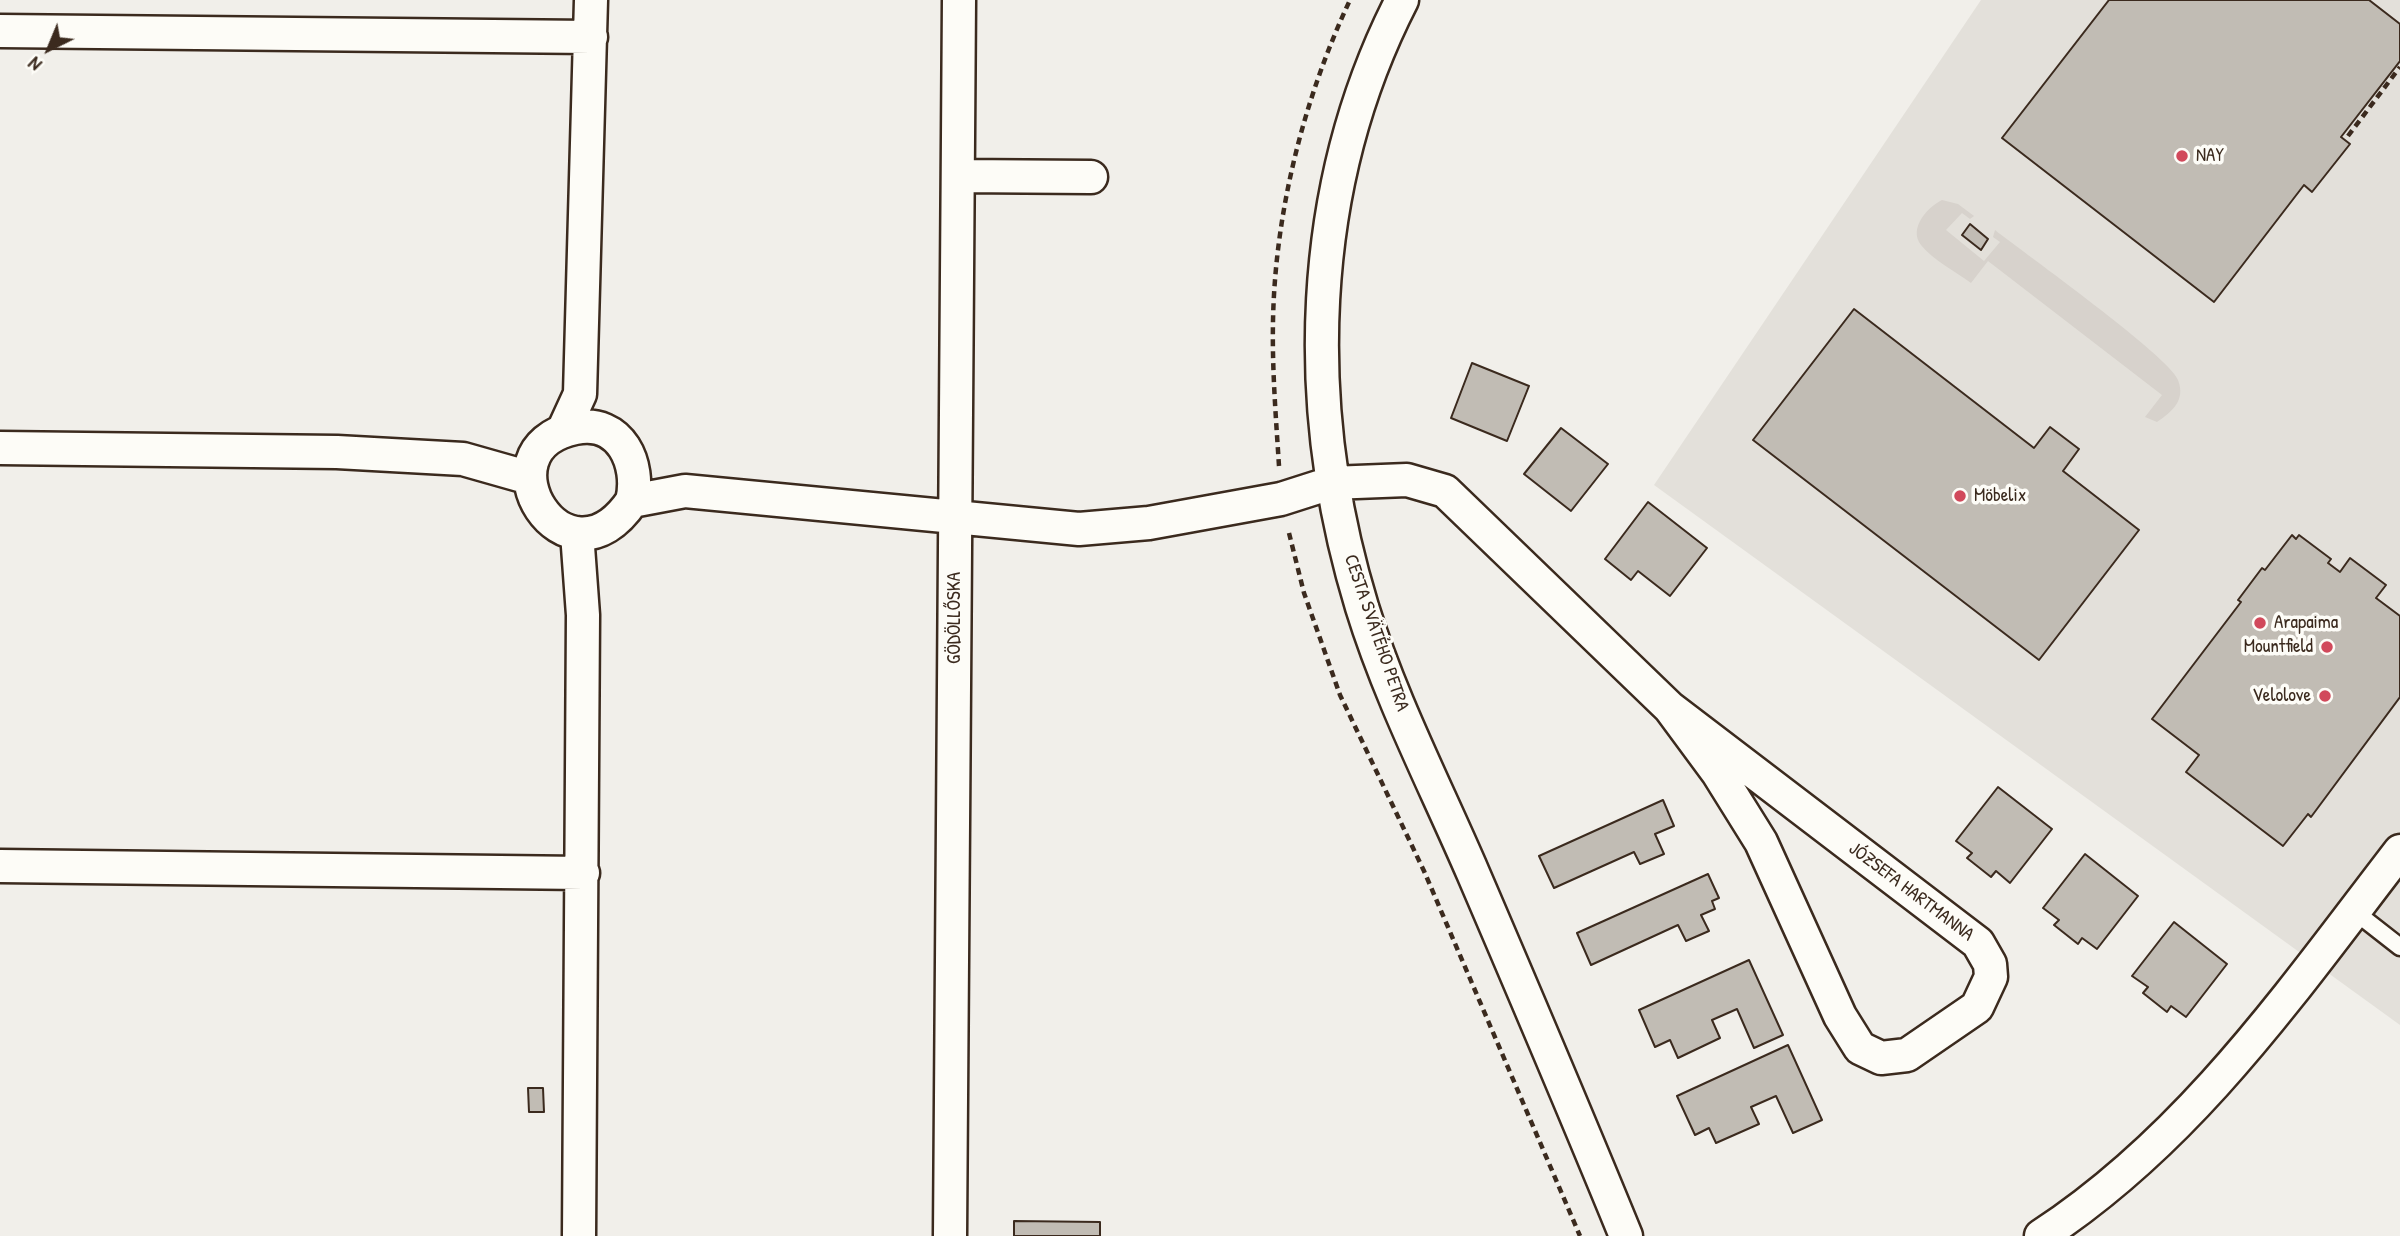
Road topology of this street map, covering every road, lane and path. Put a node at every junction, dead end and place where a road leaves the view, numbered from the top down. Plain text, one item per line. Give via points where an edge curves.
1 (591, 0) edge
2 (959, 0) edge
3 (1402, 0) edge
4 (0, 31) edge
5 (591, 37) junction
6 (2400, 67) edge
7 (2348, 136) dead end
8 (958, 176) junction
9 (1091, 177) dead end
10 (580, 394) junction
11 (597, 429) junction
12 (553, 437) junction
13 (0, 448) edge
14 (627, 450) junction
15 (463, 459) junction
16 (530, 478) junction
17 (1331, 483) junction
18 (685, 491) junction
19 (632, 501) junction
20 (956, 517) junction
21 (592, 530) junction
22 (1670, 708) junction
23 (2400, 852) edge
24 (0, 866) edge
25 (583, 873) junction
26 (2354, 911) junction
27 (2400, 947) edge
28 (579, 1236) edge
29 (950, 1236) edge
30 (1626, 1236) edge
31 (2041, 1236) edge

1 - 5 street
2 - 8 street, GÖDÖLLŐSKA
3 - 17 street, CESTA SVÄTÉHO PETRA via 1352,127 1327,248 1321,373
4 - 5 street
5 - 10 street
6 - 7 path
8 - 9 street
8 - 20 street, GÖDÖLLŐSKA
10 - 11 street
10 - 12 street
11 - 12 street via 580,427
11 - 14 street
12 - 15 street
12 - 16 street via 532,466
13 - 15 street via 337,452
14 - 18 street
14 - 19 street via 636,484
15 - 16 street
16 - 21 street via 531,494 548,520
17 - 20 street, JÓZSEFA HARTMANNA via 1282,499 1110,528 1049,528
17 - 22 street, JÓZSEFA HARTMANNA via 1407,480 1445,491
17 - 30 street, CESTA SVÄTÉHO PETRA via 1363,609 1387,677
18 - 19 street
18 - 20 street, JÓZSEFA HARTMANNA
19 - 21 street via 621,517
20 - 29 street, GÖDÖLLŐSKA
21 - 25 street via 583,615
22 - 22 street, JÓZSEFA HARTMANNA via 1761,842 1840,1016 1860,1048 1881,1058 1907,1055 1977,1007 1991,977 1990,964 1978,943
23 - 26 street
24 - 25 street
25 - 28 street
26 - 27 lane
26 - 31 street via 2237,1061 2161,1142

